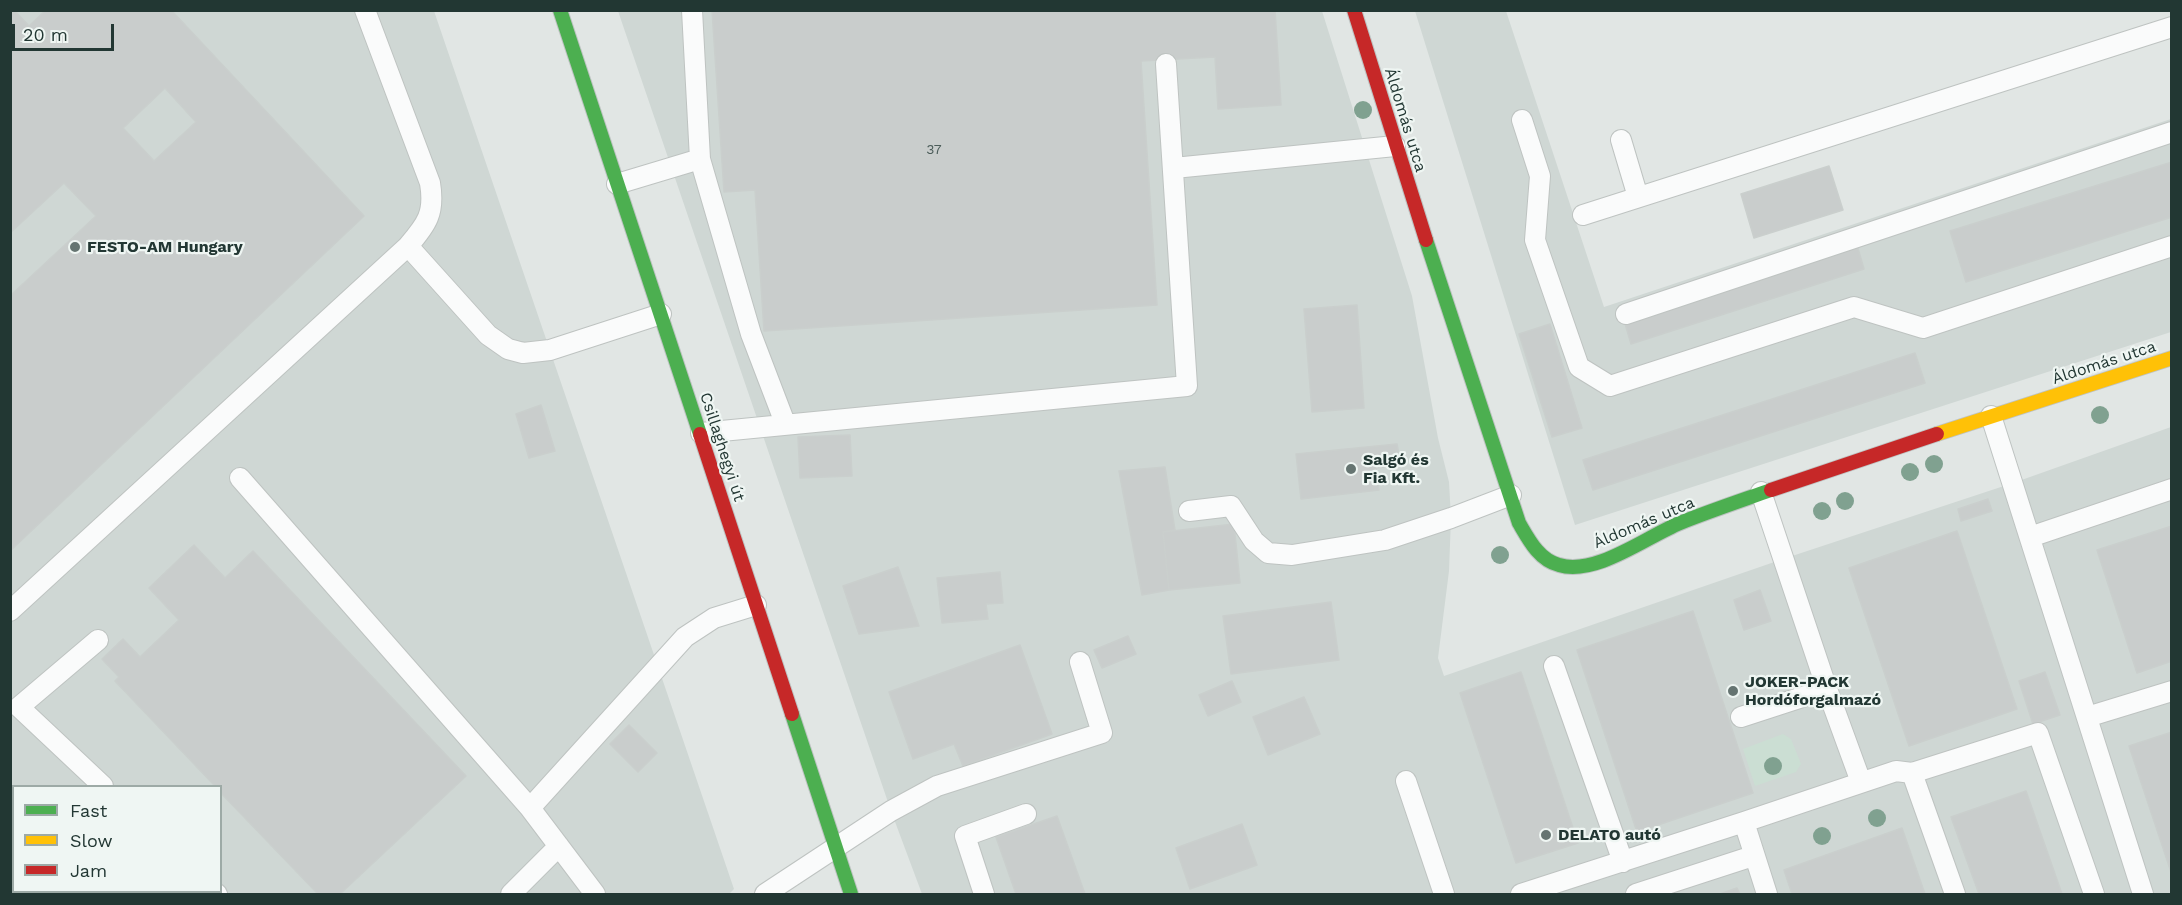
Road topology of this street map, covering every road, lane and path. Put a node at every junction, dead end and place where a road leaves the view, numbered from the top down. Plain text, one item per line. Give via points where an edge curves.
1 (365, 10) edge
2 (560, 10) edge
3 (692, 10) edge
4 (1354, 10) edge
5 (2172, 27) edge
6 (1167, 64) dead end
7 (1522, 120) dead end
8 (2172, 132) edge
9 (1621, 140) dead end
10 (1395, 146) junction
11 (700, 159) junction
12 (1174, 168) junction
13 (617, 184) junction
14 (1638, 197) junction
15 (1583, 215) dead end
16 (408, 246) junction
17 (2172, 246) edge
18 (661, 314) junction
19 (1626, 314) dead end
20 (2172, 358) edge
21 (1991, 416) junction
22 (785, 423) junction
23 (700, 433) junction
24 (240, 478) dead end
25 (2172, 489) edge
26 (1761, 492) junction
27 (1510, 495) junction
28 (1189, 512) dead end
29 (2030, 537) junction
30 (756, 605) junction
31 (10, 611) edge
32 (98, 640) dead end
33 (1080, 663) dead end
34 (1554, 666) dead end
35 (1827, 689) junction
36 (2172, 691) edge
37 (1741, 717) dead end
38 (2087, 717) junction
39 (1912, 773) junction
40 (1406, 781) dead end
41 (1861, 782) junction
42 (102, 785) edge
43 (530, 808) junction
44 (1026, 814) dead end
45 (1744, 822) junction
46 (559, 846) junction
47 (836, 849) junction
48 (1753, 856) junction
49 (1623, 862) junction
50 (511, 894) edge
51 (595, 894) edge
52 (765, 894) edge
53 (851, 894) edge
54 (984, 894) edge
55 (1444, 894) edge
56 (1521, 894) edge
57 (1636, 894) edge
58 (1767, 894) edge
59 (1955, 894) edge
60 (2094, 894) edge
61 (2144, 894) edge

1 - 16 lane via 430,183 431,212 426,225
2 - 13 street, Csillaghegyi út
3 - 11 lane
4 - 10 street, Áldomás utca
5 - 14 lane
6 - 12 lane
7 - 17 lane via 1540,176 1535,240 1579,367 1610,386 1854,308 1923,328
8 - 19 lane
9 - 14 lane
10 - 12 lane
10 - 27 street, Áldomás utca
11 - 13 lane
11 - 22 lane via 751,334
12 - 22 lane via 1187,386
13 - 18 street, Csillaghegyi út
14 - 15 lane
16 - 18 lane via 488,335 508,349 523,353 550,350
16 - 31 lane
18 - 23 street, Csillaghegyi út
20 - 21 street, Áldomás utca
21 - 26 street, Áldomás utca
21 - 29 lane
22 - 23 lane
23 - 30 street, Csillaghegyi út
24 - 43 lane
25 - 29 lane
26 - 27 street, Áldomás utca via 1662,530 1623,552 1567,567 1547,560 1534,549
26 - 35 lane
27 - 28 lane via 1384,540 1292,555 1268,553 1254,541 1231,506
29 - 38 lane
30 - 43 lane via 714,618 685,637
30 - 47 street, Csillaghegyi út
32 - 42 lane via 19,706
33 - 47 lane via 1102,733 937,786 891,811
34 - 49 lane
35 - 37 lane
35 - 41 lane
36 - 38 lane
38 - 61 lane
39 - 41 lane via 1896,771
39 - 59 lane
39 - 60 lane via 2038,733
40 - 55 lane
41 - 45 lane
43 - 46 lane
44 - 54 lane via 965,836
45 - 48 lane
45 - 49 lane
46 - 50 lane
46 - 51 lane
47 - 52 lane
47 - 53 street, Csillaghegyi út
48 - 57 lane
48 - 58 lane
49 - 56 lane

